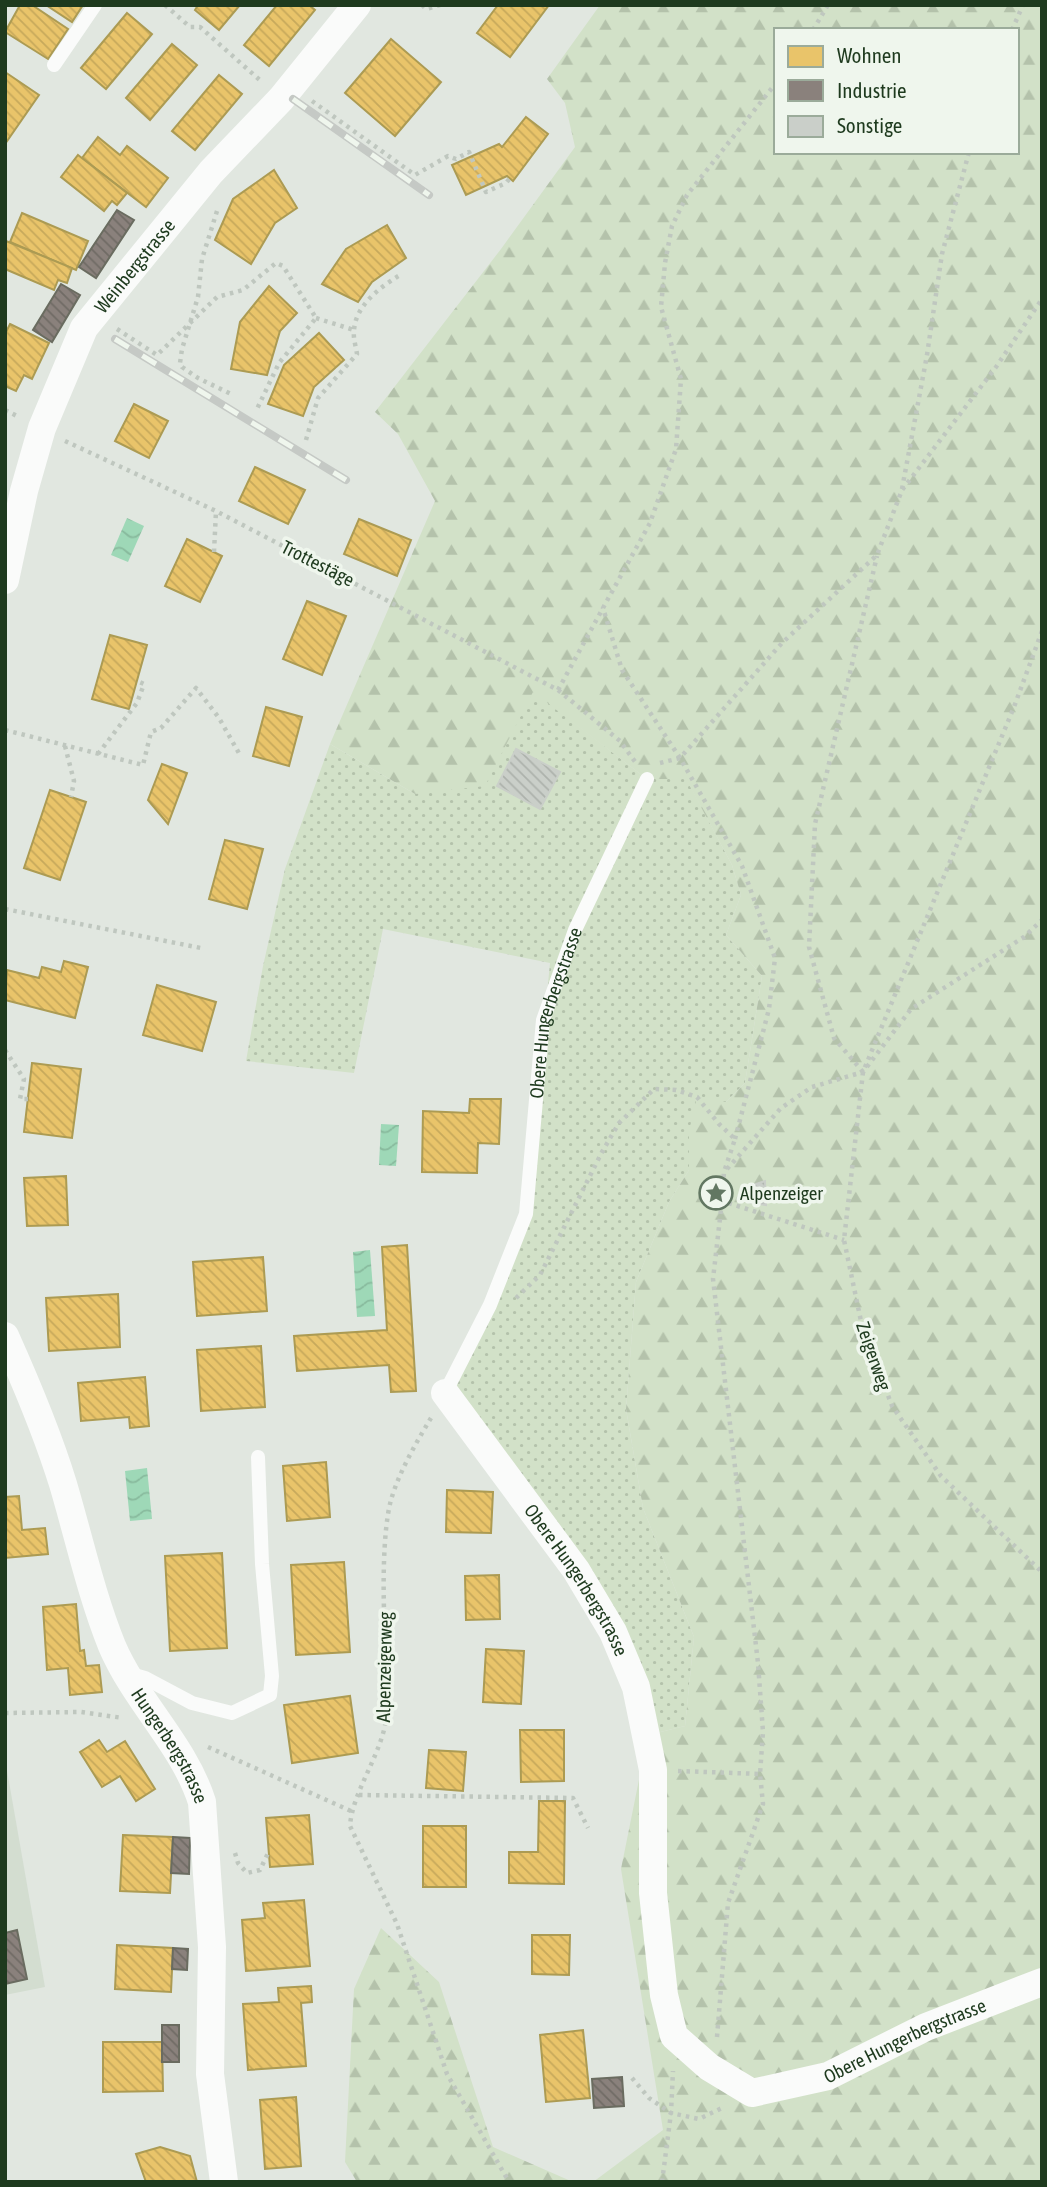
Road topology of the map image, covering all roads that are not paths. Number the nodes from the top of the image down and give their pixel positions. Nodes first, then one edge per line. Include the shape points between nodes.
1 (95, 5) edge
2 (357, 5) edge
3 (54, 65) dead end
4 (5, 580) edge
5 (647, 779) road end
6 (5, 1336) edge
7 (445, 1393) joint
8 (258, 1457) dead end
9 (126, 1672) junction
10 (1042, 1982) edge
11 (224, 2182) edge

1 - 3 lane
2 - 4 street, Weinbergstrasse via 84,328 41,428
5 - 7 lane, Obere Hungerbergstrasse via 575,930 543,1020 526,1214 490,1305
6 - 9 street, Hungerbergstrasse via 40,1417 93,1591
7 - 10 street, Obere Hungerbergstrasse via 576,1570 613,1632 636,1687 653,1770 653,1893 664,1995 674,2036 709,2067 752,2094 828,2076 926,2027
8 - 9 lane via 270,1695 232,1713 192,1703
9 - 11 street, Hungerbergstrasse via 195,1779 202,1802 212,1947 210,2074

